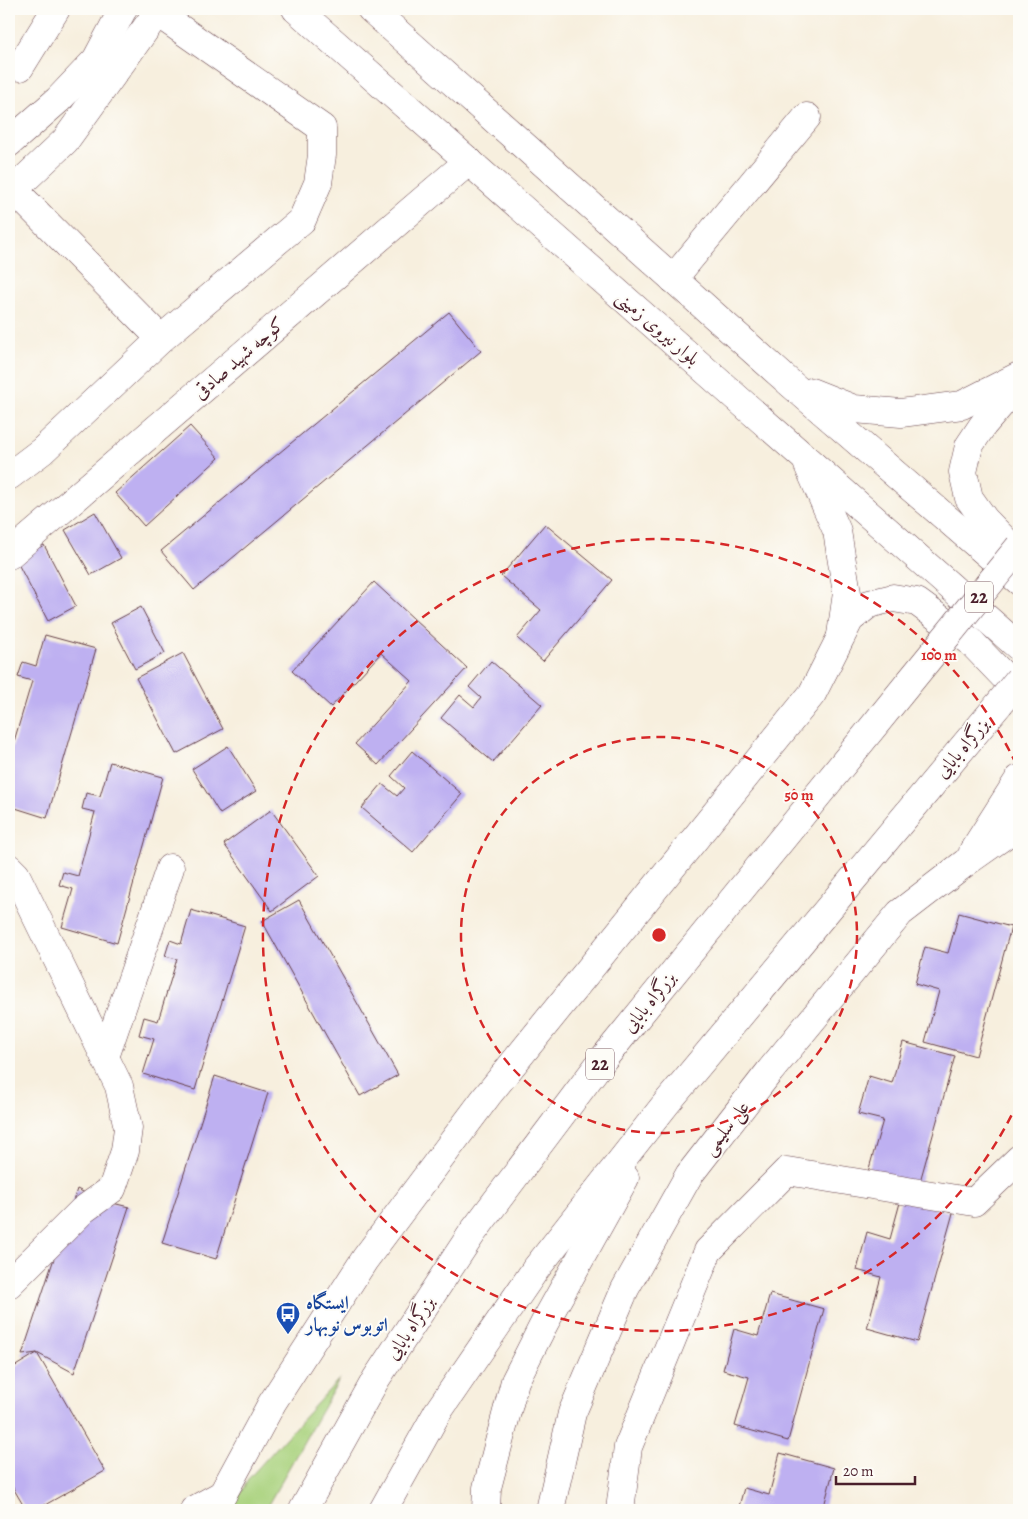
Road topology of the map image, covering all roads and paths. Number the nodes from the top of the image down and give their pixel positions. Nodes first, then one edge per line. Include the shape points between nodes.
1 (56, 9) edge
2 (123, 9) edge
3 (296, 9) edge
4 (370, 9) edge
5 (155, 11) edge
6 (20, 67) dead end
7 (807, 117) dead end
8 (9, 143) edge
9 (469, 161) junction
10 (10, 190) edge
11 (673, 279) junction
12 (161, 340) junction
13 (1019, 376) edge
14 (1019, 383) edge
15 (791, 384) junction
16 (804, 456) junction
17 (9, 476) edge
18 (1019, 548) edge
19 (9, 555) edge
20 (1019, 555) edge
21 (1019, 581) edge
22 (840, 641) junction
23 (1019, 647) edge
24 (1019, 679) edge
25 (1009, 698) edge
26 (1019, 779) edge
27 (1019, 824) edge
28 (965, 863) junction
29 (9, 868) edge
30 (170, 868) dead end
31 (105, 1057) junction
32 (665, 1105) junction
33 (1019, 1159) edge
34 (9, 1284) edge
35 (219, 1502) edge
36 (194, 1510) edge
37 (303, 1510) edge
38 (383, 1510) edge
39 (486, 1510) edge
40 (550, 1510) edge
41 (620, 1510) edge

1 - 6 main road
2 - 8 main road via 96,60 58,100
3 - 9 main road, بلوار نیروی زمینی
4 - 11 main road
5 - 10 main road via 65,141
5 - 12 main road via 322,128 318,182 302,220
7 - 11 main road
9 - 16 main road, بلوار نیروی زمینی
9 - 19 main road, کوچه شهید صادقی
10 - 12 main road
11 - 15 main road
12 - 17 main road via 42,451
13 - 15 main road via 962,404 901,413 854,409
14 - 20 main road via 968,446 963,472 969,498 984,519
15 - 21 main road
16 - 22 main road via 837,531 847,593
16 - 23 main road, بلوار نیروی زمینی
18 - 37 main road, بزرگراه بابایی / 22, bridge via 604,1058 473,1232 376,1379
22 - 25 main road via 850,619 869,604 893,598 917,602 970,641
22 - 35 main road via 812,694 486,1096 366,1258 272,1403
24 - 25 main road, بزرگراه بابایی, bridge
25 - 32 main road, بزرگراه بابایی
26 - 28 main road
27 - 28 main road, علی سلیمی
28 - 40 main road, علی سلیمی via 900,913 689,1175 625,1289 572,1413
29 - 31 main road via 16,875
30 - 31 main road
31 - 34 main road via 119,1086 128,1128 125,1151 112,1189 83,1210
32 - 38 main road, بزرگراه بابایی via 535,1270 437,1413
32 - 39 main road via 515,1381 488,1488
33 - 41 main road via 974,1202 788,1170 708,1251 628,1447
35 - 36 main road

